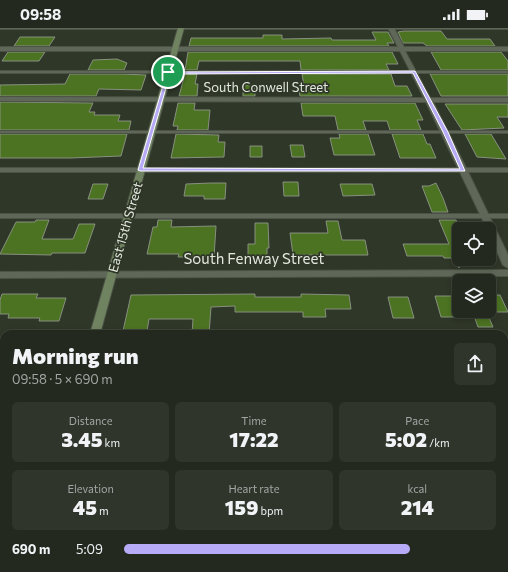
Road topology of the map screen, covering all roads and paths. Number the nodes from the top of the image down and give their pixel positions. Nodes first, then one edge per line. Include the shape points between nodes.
1 (0, 28) edge
2 (181, 28) edge
3 (391, 28) edge
4 (508, 28) edge
5 (402, 48) junction
6 (0, 49) edge
7 (175, 49) junction
8 (508, 49) edge
9 (0, 72) edge
10 (168, 72) junction
11 (414, 72) junction
12 (508, 72) edge
13 (0, 99) edge
14 (160, 99) junction
15 (428, 100) junction
16 (508, 100) edge
17 (0, 132) edge
18 (151, 132) junction
19 (445, 132) junction
20 (508, 132) edge
21 (0, 170) edge
22 (140, 170) junction
23 (463, 170) junction
24 (508, 170) edge
25 (0, 216) edge
26 (127, 216) junction
27 (486, 216) junction
28 (508, 216) edge
29 (508, 265) edge
30 (508, 273) edge
31 (0, 275) edge
32 (112, 275) junction
33 (95, 330) edge

1 - 2 lane
2 - 3 lane
2 - 7 main road, East 15th Street
3 - 4 lane
3 - 5 street
5 - 7 street
5 - 8 street
5 - 11 street
6 - 7 street
7 - 10 main road, East 15th Street
9 - 10 lane
10 - 11 lane
10 - 14 main road, East 15th Street
11 - 12 lane
11 - 15 street
13 - 14 street, South Conwell Street
14 - 15 street, South Conwell Street
14 - 18 main road, East 15th Street
15 - 16 street, South Conwell Street
15 - 19 street
17 - 18 lane
18 - 19 lane
18 - 22 main road, East 15th Street
19 - 20 lane
19 - 23 street
21 - 22 street
22 - 23 street
22 - 26 main road, East 15th Street
23 - 24 street
23 - 27 street
25 - 26 lane
26 - 27 lane
26 - 32 main road, East 15th Street
27 - 28 lane
27 - 29 street
30 - 32 street, South Fenway Street
31 - 32 street, South Fenway Street
32 - 33 main road, East 15th Street

